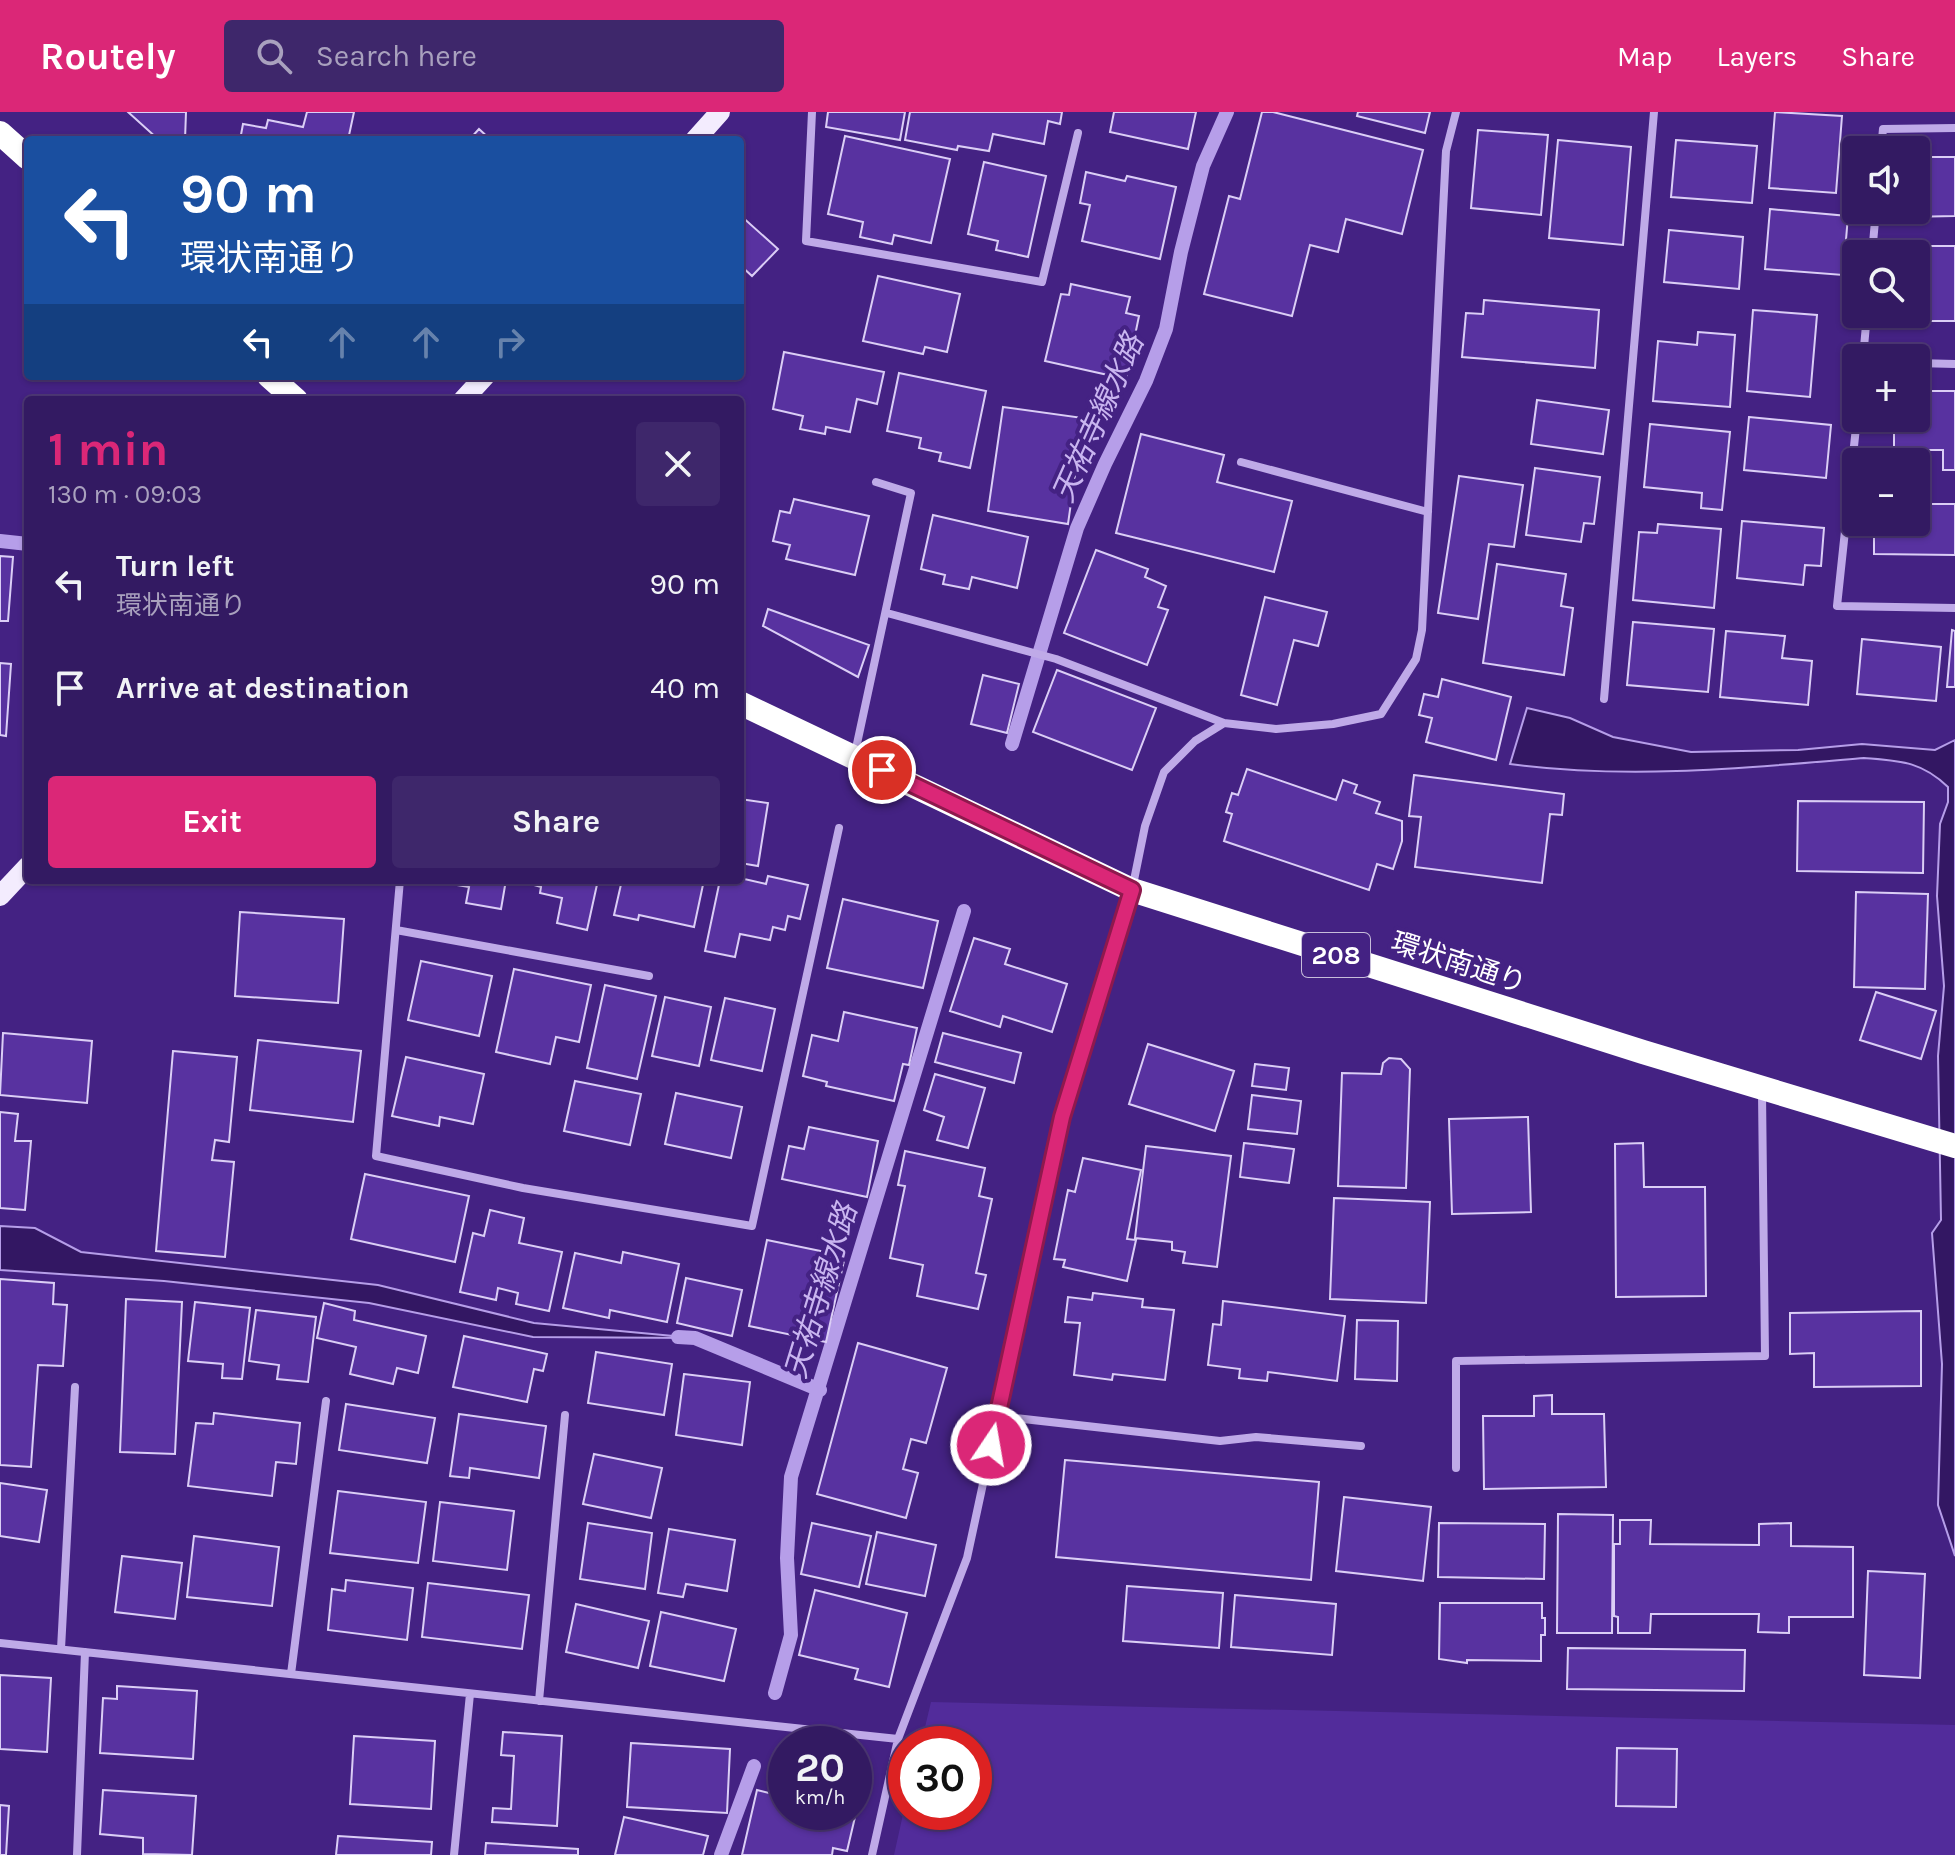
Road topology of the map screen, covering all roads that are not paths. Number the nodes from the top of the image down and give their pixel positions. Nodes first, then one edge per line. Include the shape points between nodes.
1 (720, 112) edge
2 (812, 112) edge
3 (1456, 112) edge
4 (1654, 112) edge
5 (1955, 128) edge
6 (0, 133) edge
7 (1078, 133) dead end
8 (699, 136) edge
9 (1882, 136) edge
10 (24, 154) edge
11 (1930, 363) edge
12 (1955, 364) edge
13 (274, 380) edge
14 (481, 380) edge
15 (292, 396) edge
16 (467, 396) edge
17 (1856, 432) edge
18 (1241, 462) dead end
19 (876, 482) dead end
20 (1428, 512) junction
21 (1955, 608) edge
22 (887, 613) junction
23 (1604, 699) dead end
24 (744, 705) edge
25 (1224, 723) junction
26 (855, 757) junction
27 (839, 828) dead end
28 (24, 870) edge
29 (400, 884) edge
30 (1132, 890) junction
31 (0, 896) edge
32 (396, 930) junction
33 (649, 976) dead end
34 (1762, 1088) junction
35 (1955, 1146) edge
36 (75, 1387) dead end
37 (326, 1401) dead end
38 (565, 1415) dead end
39 (997, 1416) junction
40 (1361, 1446) dead end
41 (1456, 1468) dead end
42 (0, 1643) edge
43 (61, 1649) junction
44 (85, 1652) junction
45 (291, 1674) junction
46 (470, 1694) junction
47 (539, 1701) junction
48 (903, 1726) edge
49 (888, 1738) edge
50 (888, 1784) edge
51 (77, 1855) edge
52 (454, 1855) edge
53 (872, 1855) edge

1 - 8 main road
2 - 7 street via 806,241 1042,282
3 - 20 street via 1446,151
4 - 23 street
5 - 9 street via 1883,129
6 - 10 highway
11 - 12 street
13 - 15 highway
14 - 16 main road
17 - 21 street via 1837,606
18 - 20 street
19 - 22 street via 911,493
20 - 25 street via 1416,659 1381,714 1276,729
22 - 25 street via 1056,659
22 - 26 street
24 - 26 highway, 環状南通り / 208
25 - 30 street via 1195,741 1164,772 1145,826
26 - 30 highway, 環状南通り / 208
27 - 32 street via 752,1226 523,1188 376,1156
28 - 31 main road
29 - 32 street
30 - 34 highway, 環状南通り / 208
30 - 39 street via 1062,1117
32 - 33 street
34 - 35 highway, 環状南通り / 208
34 - 41 street via 1765,1356 1456,1361
36 - 43 street
37 - 45 street
38 - 47 street
39 - 40 street via 1220,1441 1256,1437
39 - 48 street via 967,1558
42 - 43 street
43 - 44 street
44 - 45 street
44 - 51 street
45 - 46 street
46 - 47 street
46 - 52 street
47 - 49 street
50 - 53 street

